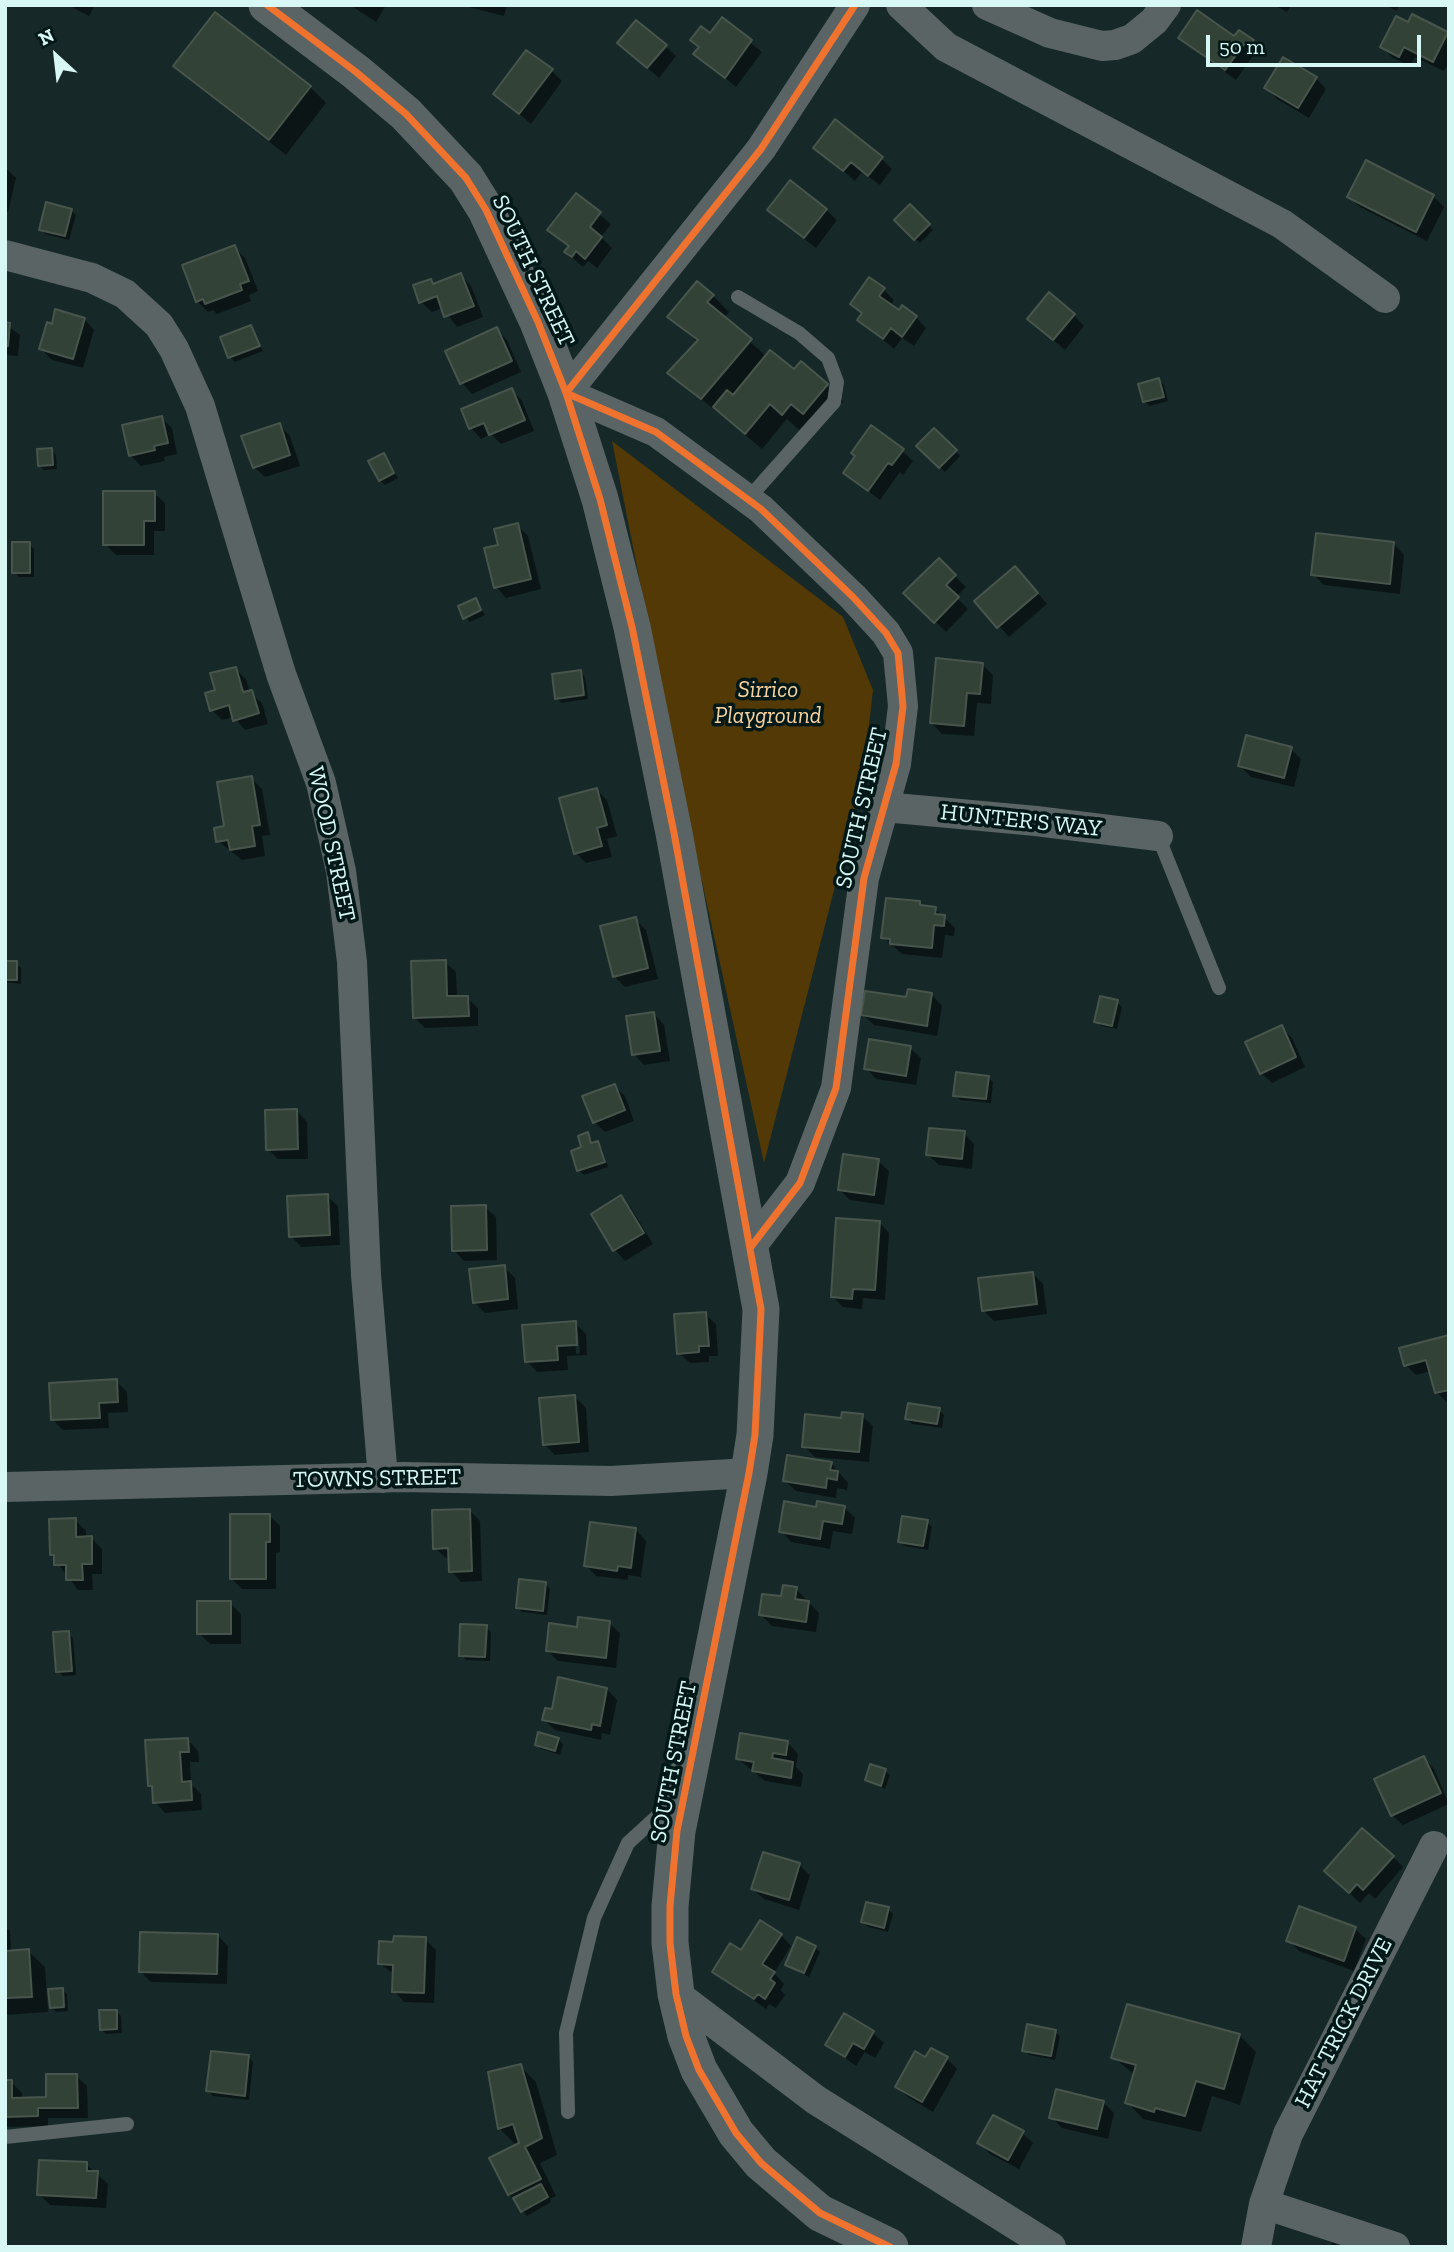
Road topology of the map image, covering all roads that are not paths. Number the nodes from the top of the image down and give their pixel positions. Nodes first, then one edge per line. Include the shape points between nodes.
1 (267, 5) edge
2 (855, 5) edge
3 (901, 5) edge
4 (987, 5) edge
5 (1166, 5) edge
6 (5, 255) edge
7 (738, 297) dead end
8 (1385, 298) dead end
9 (566, 393) junction
10 (748, 499) junction
11 (884, 807) junction
12 (1158, 836) joint
13 (1219, 988) dead end
14 (750, 1248) junction
15 (750, 1473) junction
16 (383, 1478) junction
17 (5, 1487) edge
18 (686, 1791) junction
19 (1434, 1846) dead end
20 (676, 1994) junction
21 (568, 2112) dead end
22 (127, 2124) dead end
23 (5, 2137) edge
24 (1264, 2204) junction
25 (882, 2245) edge
26 (1051, 2247) edge
27 (1256, 2247) edge
28 (1395, 2247) edge

1 - 9 street, SOUTH STREET via 406,114 466,178 502,243
2 - 9 street via 761,149
3 - 8 street via 946,47 1282,224
4 - 5 street via 1050,33 1102,46 1132,39
6 - 16 street, WOOD STREET via 93,278 125,294 159,325 174,349 200,405 281,674 321,783 341,871 352,962 366,1275
7 - 10 lane via 828,358 837,382 834,402
9 - 10 street, SOUTH STREET via 656,432
9 - 14 street, SOUTH STREET via 600,499 632,627
10 - 11 street, SOUTH STREET via 853,597 898,653 903,706 897,764
11 - 12 street, HUNTER'S WAY
11 - 14 street, SOUTH STREET via 864,878 836,1088 800,1183
12 - 13 lane
14 - 15 street, SOUTH STREET via 761,1309
15 - 16 street, TOWNS STREET via 611,1481
15 - 18 street, SOUTH STREET
16 - 17 street, TOWNS STREET
18 - 20 street, SOUTH STREET via 670,1906
18 - 21 lane via 628,1843 594,1919 566,2033
19 - 24 street, HAT TRICK DRIVE via 1289,2134
20 - 25 street, SOUTH STREET via 699,2070 736,2133 761,2163 820,2213
20 - 26 street via 816,2100
22 - 23 lane
24 - 27 street, HAT TRICK DRIVE
24 - 28 street

